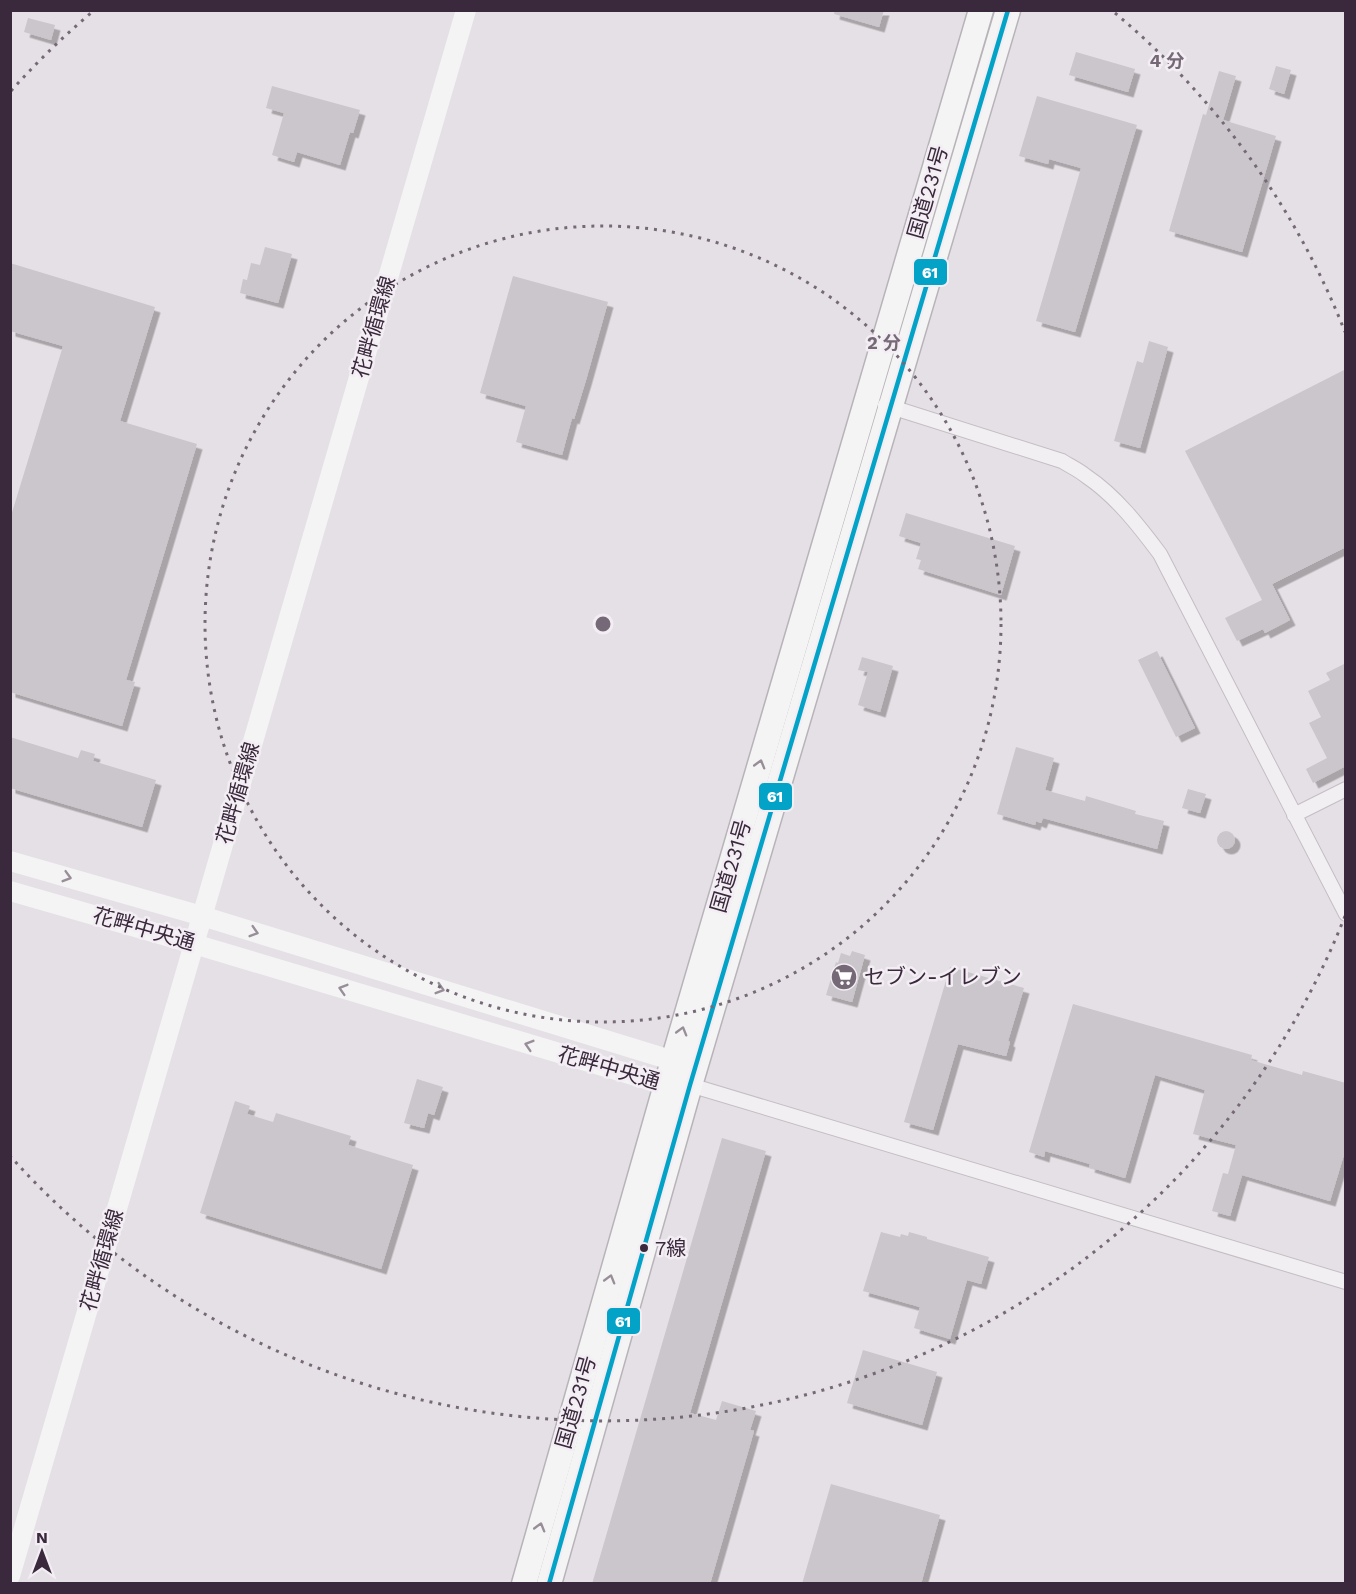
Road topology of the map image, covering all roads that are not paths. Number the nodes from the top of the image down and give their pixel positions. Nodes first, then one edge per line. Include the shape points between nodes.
1 (466, 10) edge
2 (981, 10) edge
3 (1008, 10) edge
4 (867, 400) junction
5 (891, 406) junction
6 (1346, 789) edge
7 (1294, 815) junction
8 (10, 861) edge
9 (10, 891) edge
10 (1346, 914) edge
11 (202, 916) junction
12 (194, 944) junction
13 (674, 1060) junction
14 (666, 1085) junction
15 (690, 1085) junction
16 (1346, 1282) edge
17 (10, 1576) edge
18 (524, 1584) edge
19 (549, 1584) edge

1 - 11 street, 花畔循環線
2 - 4 highway, 国道231号
3 - 5 highway, 国道231号
4 - 5 street
13 -> 4 highway, 国道231号
5 - 7 street via 1062,461 1088,476 1113,498 1160,554
5 - 15 highway, 国道231号
6 - 7 street
7 - 10 street
8 -> 11 street, 花畔中央通
9 - 12 street, 花畔中央通
11 - 12 street, 花畔循環線
11 -> 13 street, 花畔中央通
14 -> 12 street, 花畔中央通
12 - 17 street, 花畔循環線
13 - 14 highway, 国道231号
13 - 15 street, 花畔中央通
14 - 15 street, 花畔中央通
18 -> 14 highway, 国道231号
15 - 16 street
15 - 19 highway, 国道231号

